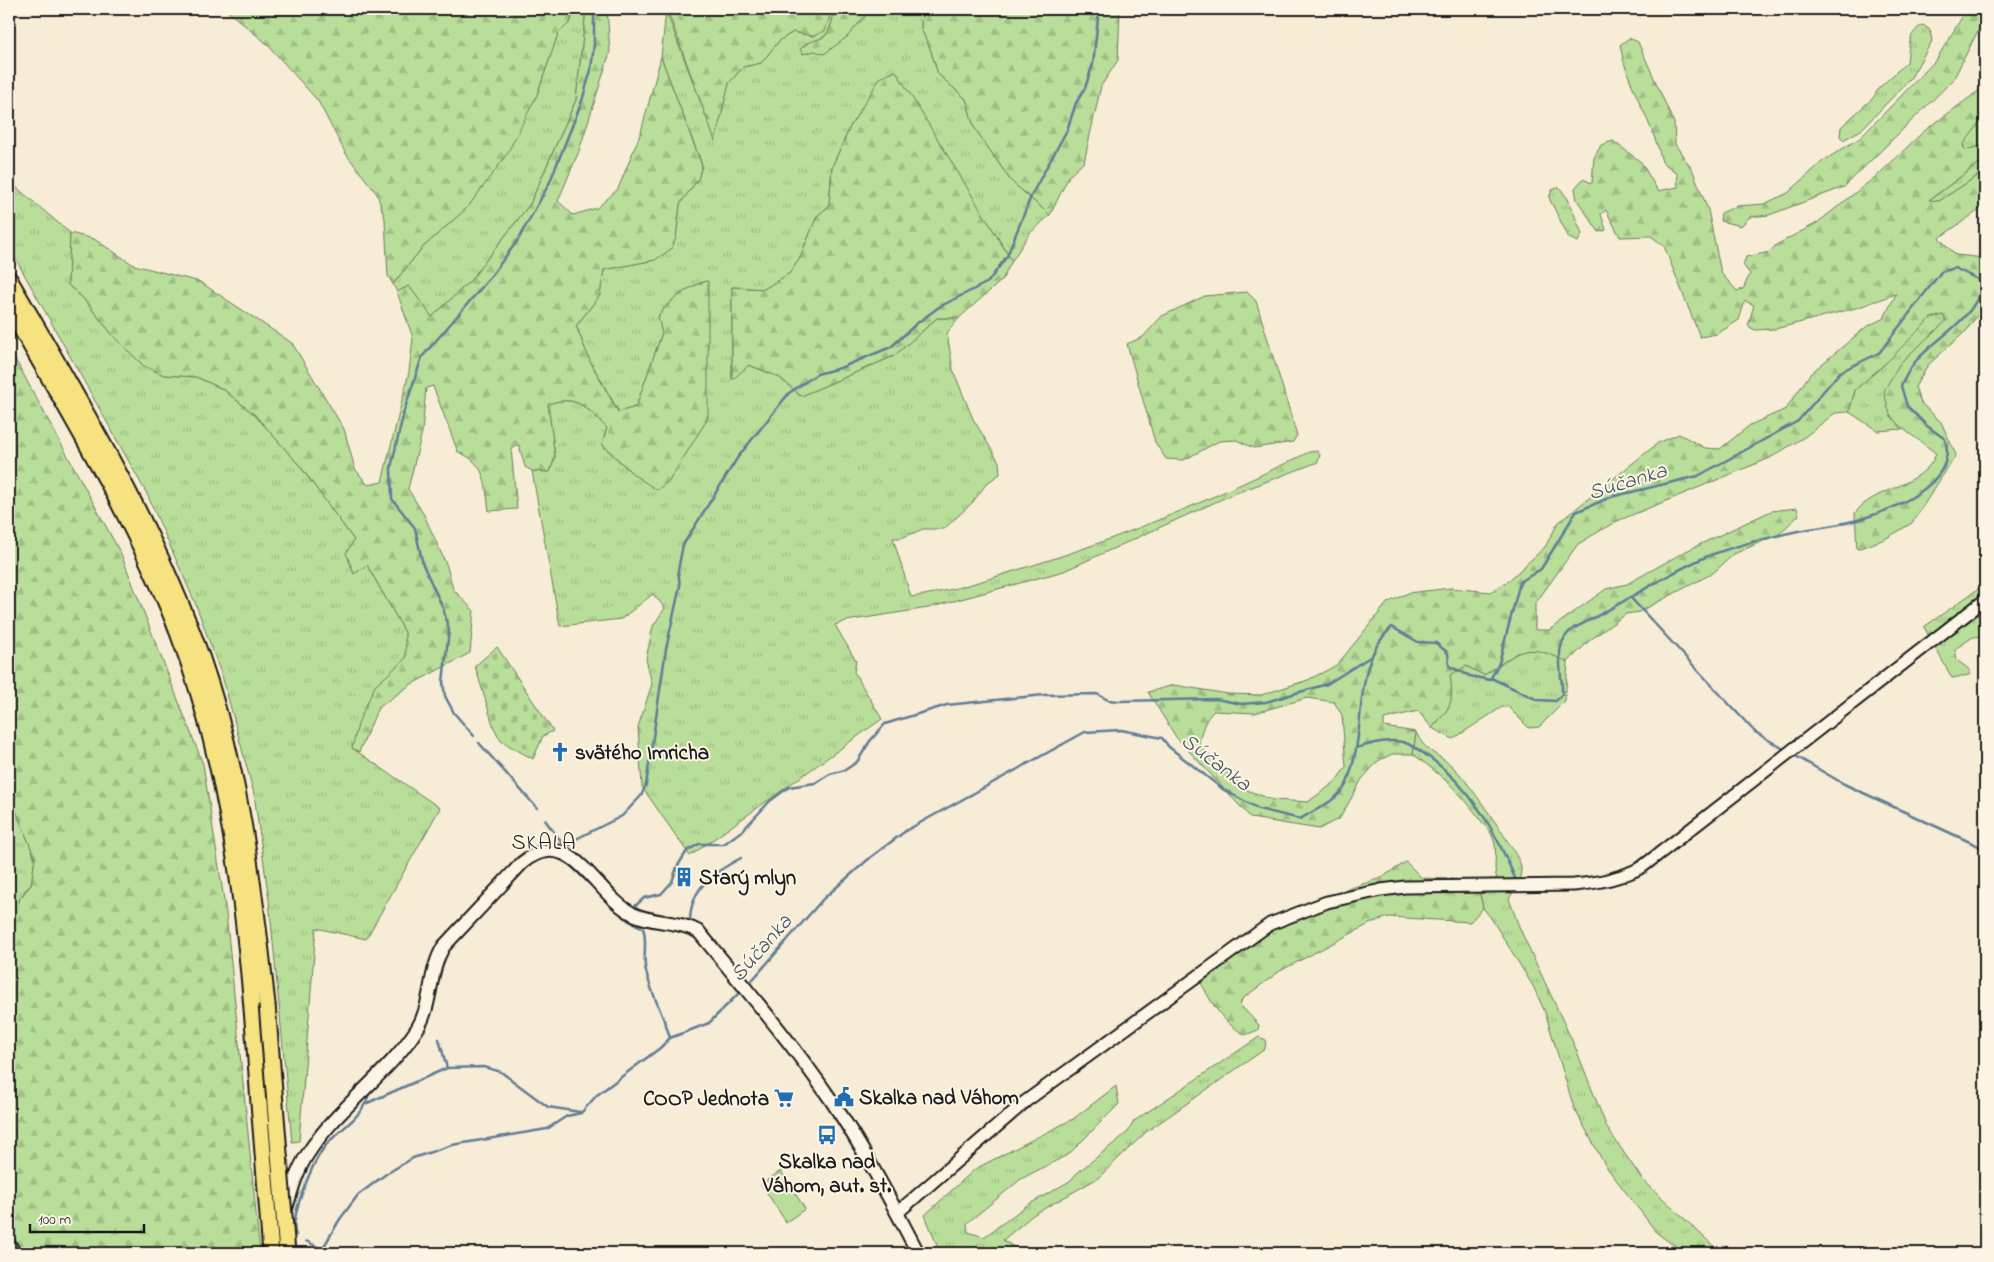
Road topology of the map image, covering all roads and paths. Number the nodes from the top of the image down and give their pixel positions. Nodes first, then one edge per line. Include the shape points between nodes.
1 (9, 279) edge
2 (9, 307) edge
3 (1985, 600) edge
4 (897, 1213) junction
5 (9, 1244) edge
6 (14, 1253) edge
7 (269, 1253) edge
8 (287, 1253) edge
9 (918, 1253) edge

1 - 8 highway, bridge via 83,406 157,549 202,660 236,782 248,846 267,1004
2 - 7 highway, bridge via 108,482 148,560 190,667 213,745 226,801 243,912
3 - 4 street via 1642,867 1626,876 1574,885 1381,890 1327,902 1270,924 1026,1101
4 - 7 main road via 831,1100 699,932 630,912 563,852 552,850 542,851 522,863 444,946 437,959 418,1027 307,1155
4 - 9 main road
5 - 6 main road

